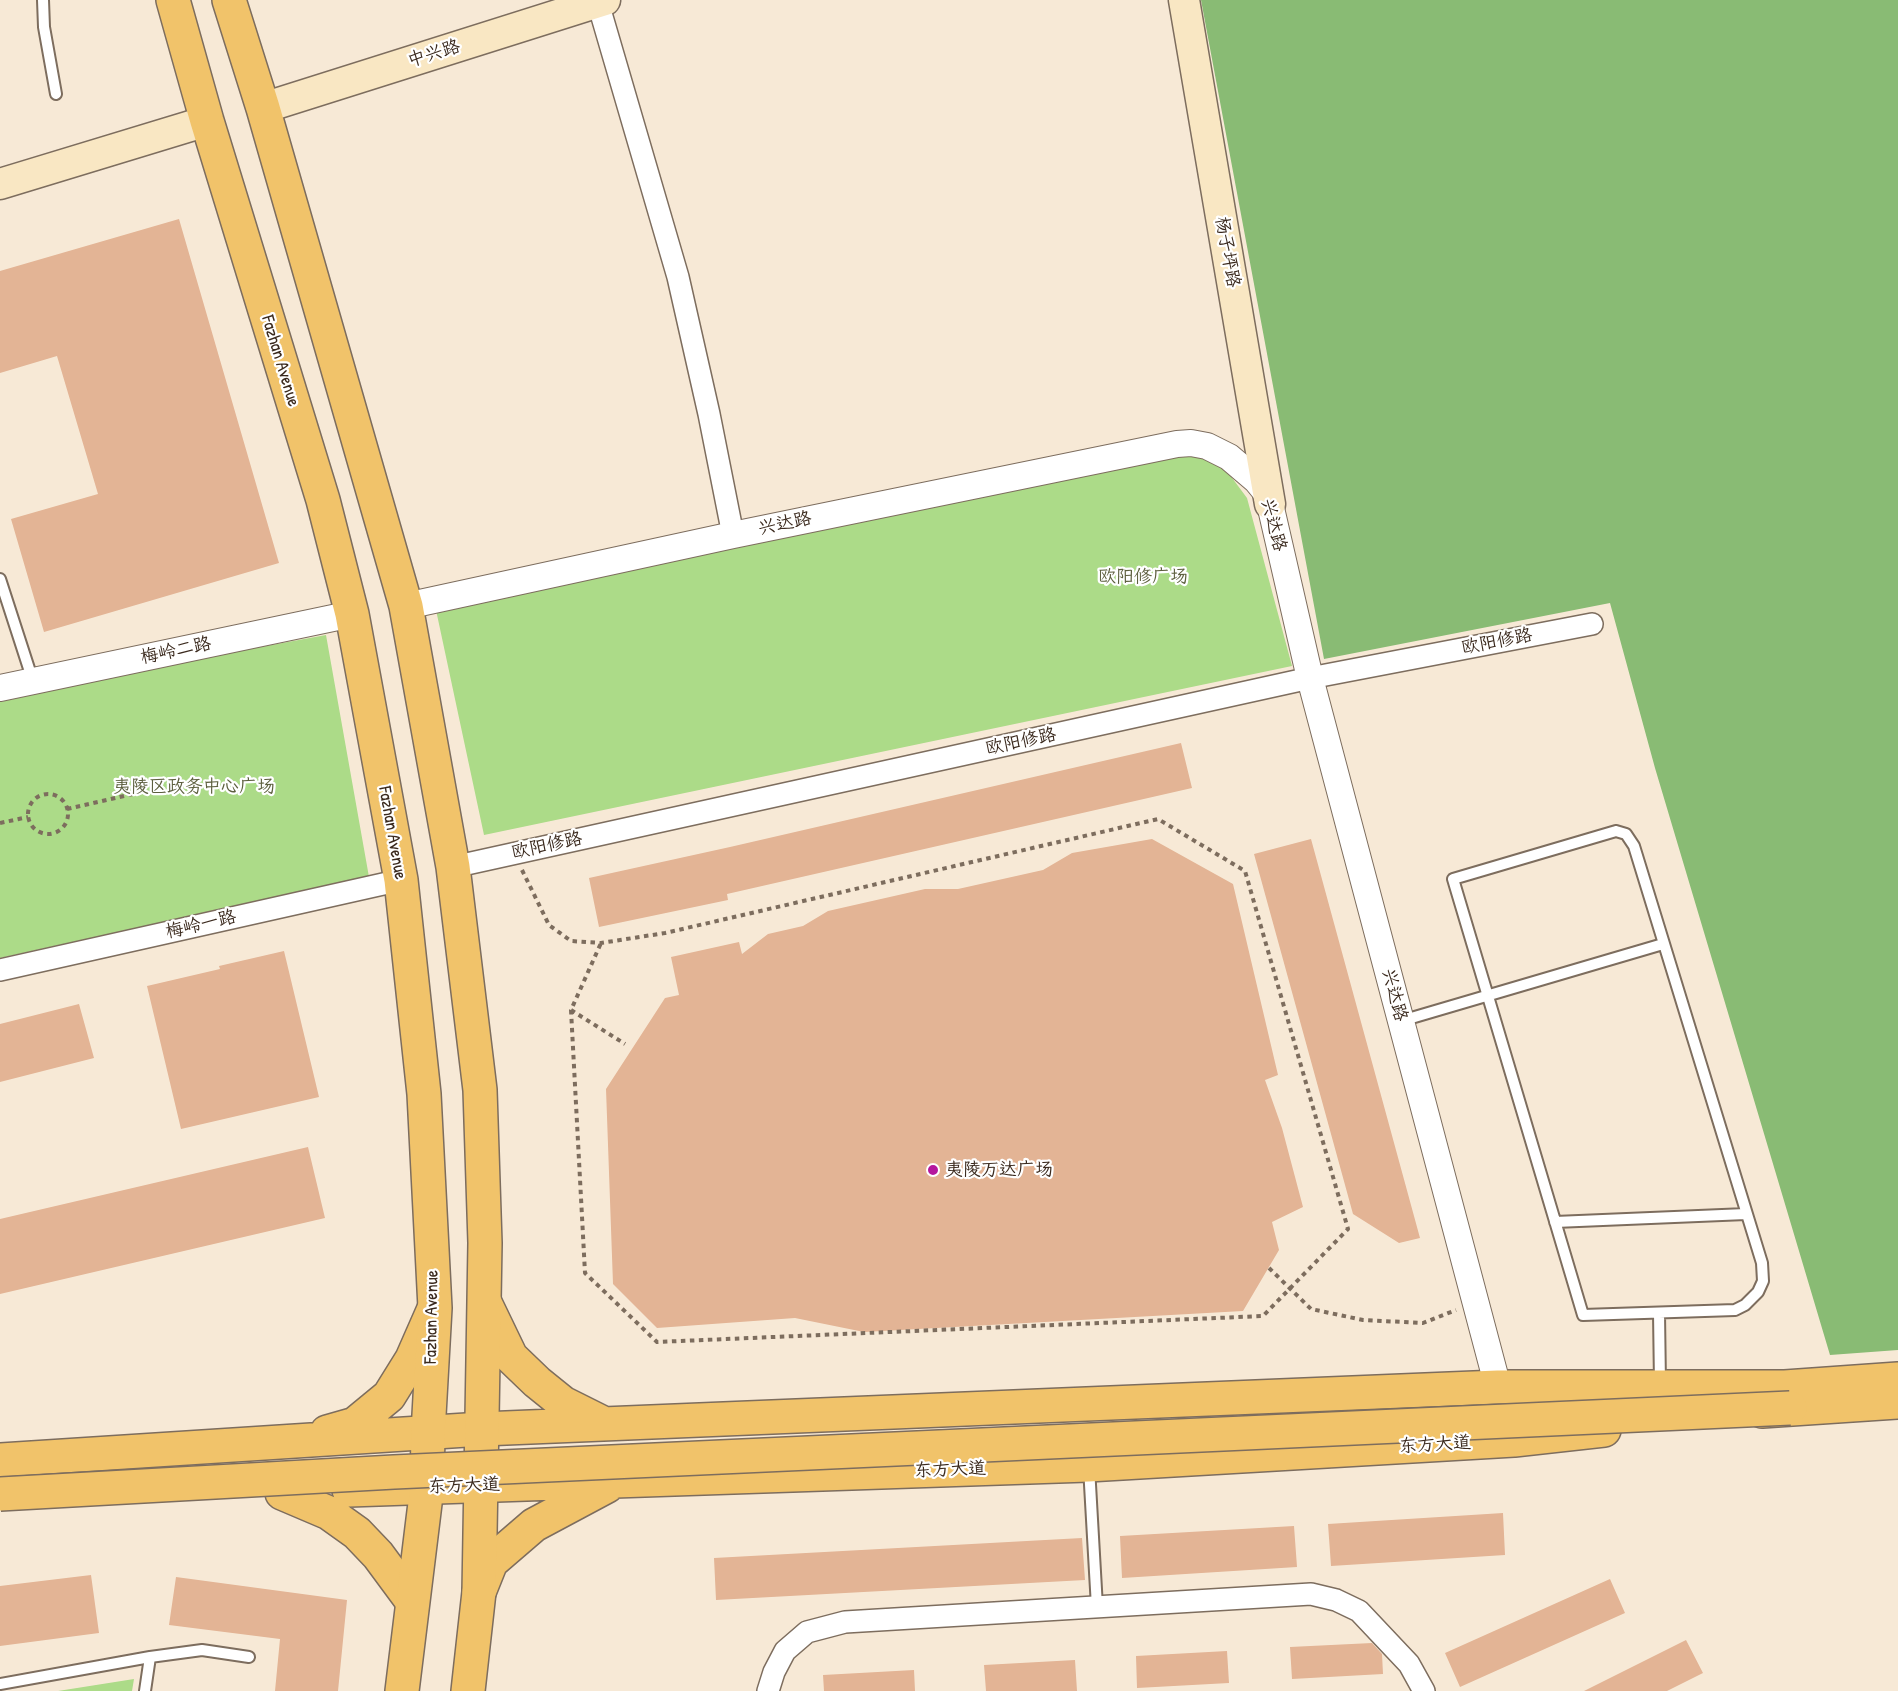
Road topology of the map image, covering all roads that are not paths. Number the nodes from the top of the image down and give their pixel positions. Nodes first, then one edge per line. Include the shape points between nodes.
1 (43, 0) edge
2 (173, 0) edge
3 (229, 0) edge
4 (1164, 0) edge
5 (1184, 0) edge
6 (602, 2) edge
7 (56, 94) dead end
8 (263, 108) junction
9 (207, 121) junction
10 (0, 184) edge
11 (1244, 468) junction
12 (1270, 504) junction
13 (733, 535) junction
14 (0, 579) edge
15 (406, 606) junction
16 (352, 614) junction
17 (1592, 624) dead end
18 (1310, 678) junction
19 (33, 681) junction
20 (0, 688) edge
21 (453, 867) junction
22 (401, 880) junction
23 (1663, 944) dead end
24 (0, 970) edge
25 (1488, 996) junction
26 (1401, 1021) junction
27 (1746, 1214) junction
28 (1555, 1222) junction
29 (484, 1303) junction
30 (435, 1308) junction
31 (1659, 1314) junction
32 (1498, 1387) junction
33 (1660, 1387) junction
34 (1787, 1397) junction
35 (1896, 1399) edge
36 (604, 1424) junction
37 (482, 1429) junction
38 (428, 1433) junction
39 (296, 1441) junction
40 (0, 1460) edge
41 (1088, 1465) junction
42 (0, 1479) edge
43 (614, 1482) junction
44 (482, 1486) junction
45 (427, 1487) junction
46 (282, 1493) junction
47 (0, 1494) edge
48 (0, 1509) edge
49 (479, 1593) junction
50 (412, 1601) junction
51 (1097, 1607) junction
52 (150, 1657) junction
53 (249, 1657) dead end
54 (0, 1684) edge
55 (145, 1691) edge
56 (402, 1691) edge
57 (468, 1691) edge
58 (768, 1691) edge
59 (1424, 1691) edge

1 - 7 lane
2 - 9 main road, Fazhan Avenue
3 - 8 main road
4 - 11 main road, 杨子坪路
5 - 12 main road, 杨子坪路
6 - 8 main road, 中兴路
6 - 13 street via 678,277
8 - 15 main road
9 - 10 main road
9 - 16 main road, Fazhan Avenue via 323,500
11 - 12 street, 兴达路 via 1265,491
11 - 13 street, 兴达路 via 1207,446 1177,444
12 - 18 street, 兴达路
13 - 15 street, 兴达路
14 - 19 lane
15 - 21 main road
16 - 19 street, 梅岭二路
16 - 22 main road, Fazhan Avenue
17 - 18 street, 欧阳修路
18 - 21 street, 欧阳修路
18 - 26 street, 兴达路
19 - 20 street, 梅岭二路
21 - 29 main road via 480,1090
22 - 24 street, 梅岭一路
22 - 30 main road, Fazhan Avenue via 424,1094
23 - 25 lane
25 - 26 lane
25 - 27 lane via 1453,879 1616,831 1626,834 1634,846
25 - 28 lane
26 - 32 street, 兴达路
27 - 28 lane
27 - 31 lane via 1762,1263 1763,1281 1758,1292 1735,1310
28 - 31 lane via 1583,1314
29 - 36 main road via 511,1357 563,1403
29 - 37 main road
30 - 38 main road, Fazhan Avenue
30 - 39 main road via 412,1359 389,1396 355,1424
31 - 33 lane
32 - 33 main road, 东方大道
32 - 36 main road, 东方大道
33 - 34 main road, 东方大道
34 - 35 main road, 东方大道
34 - 41 main road, 东方大道 via 1514,1440
34 - 42 main road via 546,1444
34 - 47 main road, bridge
36 - 37 main road, 东方大道
37 - 38 main road, 东方大道
37 - 44 main road
38 - 39 main road, 东方大道
38 - 45 main road, Fazhan Avenue
39 - 40 main road, 东方大道
41 - 43 main road, 东方大道
41 - 51 lane
43 - 44 main road, 东方大道
43 - 49 main road via 534,1524 492,1562
44 - 45 main road, 东方大道
44 - 49 main road
45 - 46 main road, 东方大道
45 - 50 main road, Fazhan Avenue
46 - 48 main road, 东方大道
46 - 50 main road via 329,1513 357,1533
49 - 57 main road
50 - 56 main road, Fazhan Avenue
51 - 58 street via 845,1622 807,1632 785,1651
51 - 59 street via 1311,1594 1336,1600 1359,1611 1380,1632 1409,1664
52 - 53 lane via 202,1650
52 - 54 lane
52 - 55 lane

